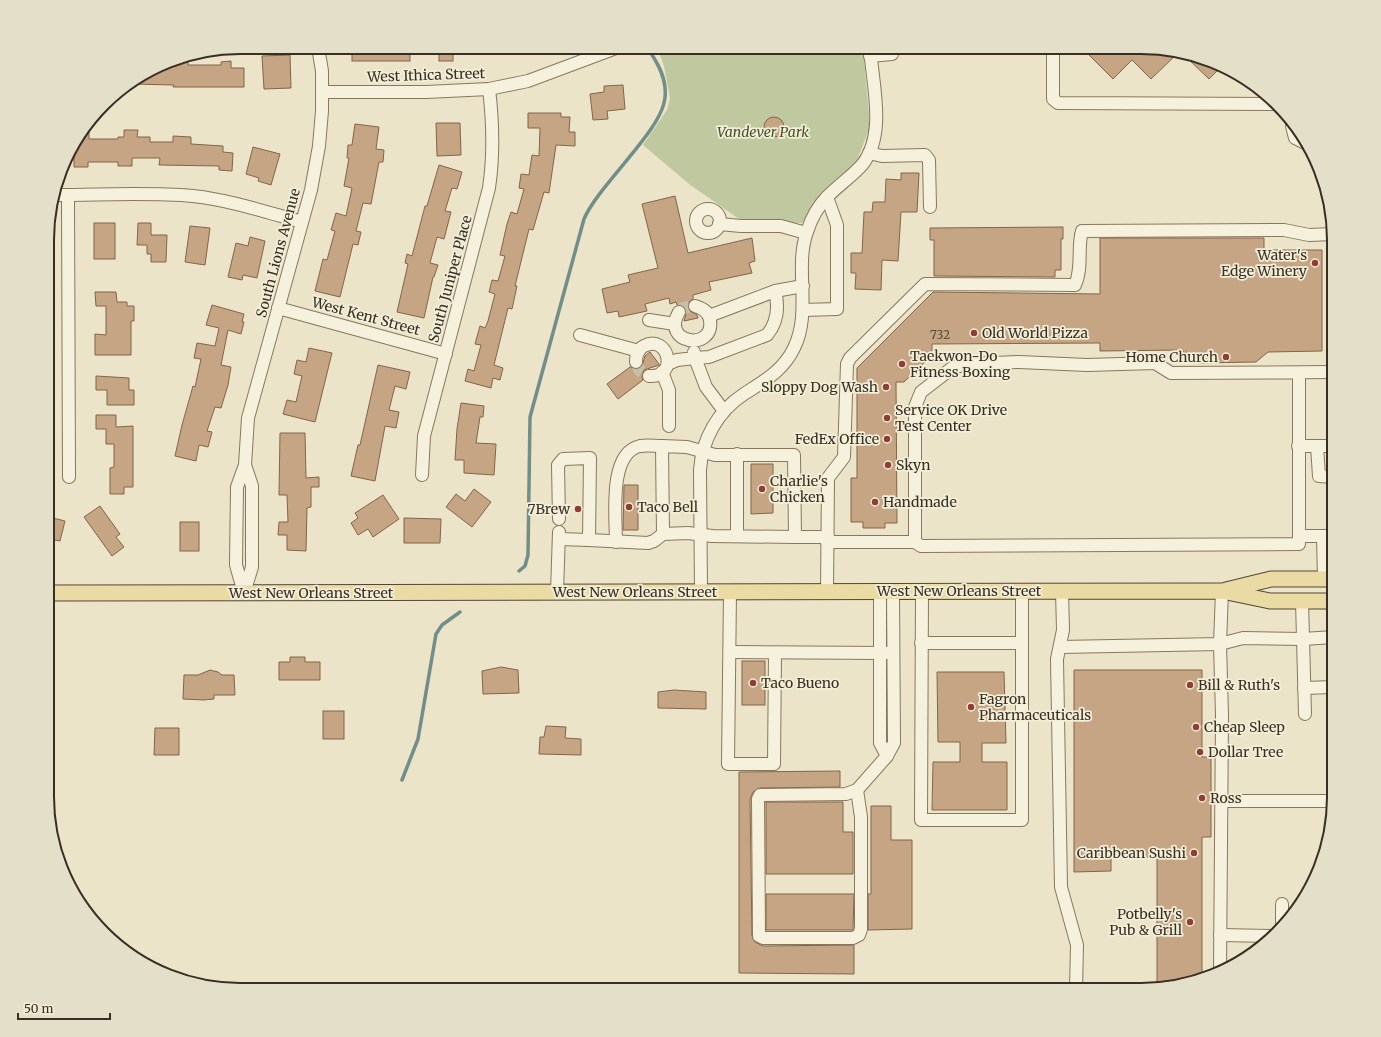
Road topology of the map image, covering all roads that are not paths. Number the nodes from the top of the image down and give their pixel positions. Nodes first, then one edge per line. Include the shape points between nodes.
1 (319, 54) edge
2 (600, 54) edge
3 (870, 54) edge
4 (1052, 54) edge
5 (489, 89) junction
6 (323, 92) junction
7 (1268, 104) edge
8 (869, 153) junction
9 (60, 195) edge
10 (68, 195) junction
11 (827, 196) junction
12 (930, 206) dead end
13 (302, 222) junction
14 (719, 224) dead end
15 (806, 233) junction
16 (1327, 234) edge
17 (803, 286) junction
18 (775, 291) junction
19 (695, 306) dead end
20 (278, 308) junction
21 (803, 310) junction
22 (709, 316) junction
23 (649, 320) dead end
24 (580, 335) dead end
25 (696, 341) junction
26 (446, 354) junction
27 (695, 358) junction
28 (665, 368) junction
29 (1327, 372) edge
30 (1298, 373) junction
31 (649, 376) dead end
32 (724, 411) junction
33 (669, 426) dead end
34 (662, 446) junction
35 (1298, 446) junction
36 (1317, 446) junction
37 (1327, 446) edge
38 (702, 452) junction
39 (737, 454) junction
40 (422, 475) dead end
41 (1327, 476) edge
42 (69, 477) dead end
43 (559, 530) junction
44 (663, 534) junction
45 (700, 534) junction
46 (737, 536) junction
47 (1298, 536) junction
48 (1327, 536) edge
49 (795, 537) junction
50 (827, 539) junction
51 (589, 540) junction
52 (616, 542) junction
53 (915, 542) junction
54 (1327, 579) edge
55 (886, 591) junction
56 (922, 591) junction
57 (1022, 591) junction
58 (1062, 591) junction
59 (1222, 591) junction
60 (557, 592) junction
61 (701, 592) junction
62 (730, 592) junction
63 (827, 592) junction
64 (54, 593) edge
65 (244, 593) junction
66 (1302, 601) junction
67 (1327, 601) edge
68 (1327, 637) edge
69 (1303, 639) junction
70 (921, 642) junction
71 (1022, 643) junction
72 (1220, 644) junction
73 (1060, 647) junction
74 (731, 652) junction
75 (880, 653) junction
76 (895, 653) junction
77 (775, 654) junction
78 (1327, 687) edge
79 (1304, 688) junction
80 (1305, 714) dead end
81 (887, 756) junction
82 (857, 790) junction
83 (1221, 800) junction
84 (1327, 801) edge
85 (1282, 904) dead end
86 (1282, 919) edge
87 (1220, 935) junction
88 (1265, 936) edge
89 (1220, 965) edge
90 (1076, 983) edge

1 - 6 street, South Lions Avenue
2 - 5 street, West Ithica Street via 528,81
3 - 8 street via 876,125
4 - 7 street via 1053,99 1058,103
5 - 6 street, West Ithica Street
5 - 26 street, South Juniper Place via 493,140 489,188
6 - 13 street, South Lions Avenue via 319,146
8 - 11 street via 862,165
8 - 12 street via 882,156 925,156 929,160
9 - 10 street
10 - 13 street via 194,196 224,201
10 - 42 street
11 - 15 street
11 - 21 street via 837,225 837,309
13 - 20 street, South Lions Avenue
14 - 15 street via 781,226
15 - 17 street
16 - 50 street via 1309,235 1284,230 1082,231 1079,242 1079,277 1076,285 925,284 850,358 847,364 844,457 828,478
17 - 18 street
17 - 21 street
18 - 22 street
18 - 27 street via 777,312 772,330 767,335 709,357
19 - 22 street
20 - 26 street, West Kent Street
20 - 65 street, South Lions Avenue via 248,418 246,465 237,487 236,565
21 - 32 street via 800,333 785,363 775,374
22 - 25 street via 708,332
23 - 25 street via 677,318 679,335
24 - 28 street via 637,357 648,345 658,345 666,353
25 - 27 street via 693,348
26 - 40 street, South Juniper Place via 424,436
27 - 28 street via 677,360
27 - 32 street via 706,387
28 - 31 street via 658,375
28 - 33 street via 669,390
29 - 30 street
30 - 35 street
30 - 53 street via 1171,373 1155,363 1019,362 967,364 952,368 921,392 915,407
32 - 38 street via 708,436
34 - 38 street via 687,447
34 - 44 street
34 - 52 street via 639,446 631,450 620,462 617,478
35 - 36 street
35 - 47 street
36 - 37 street
36 - 41 street via 1318,472
38 - 39 street via 715,455
38 - 45 street
39 - 46 street
39 - 49 street via 794,455
43 - 51 street
43 - 51 street via 558,465 563,459 590,458
43 - 60 street
44 - 45 street
44 - 52 street via 648,544
45 - 46 street
45 - 61 street
46 - 49 street
47 - 48 street
47 - 53 street via 1298,544 921,546
49 - 50 street
50 - 53 street
50 - 63 street
51 - 52 street
54 - 59 main road, West New Orleans Street via 1271,579
55 - 56 main road, West New Orleans Street
55 - 63 main road, West New Orleans Street
55 - 75 street
55 - 76 street
56 - 57 main road, West New Orleans Street
56 - 70 street
57 - 58 main road, West New Orleans Street
57 - 71 street
58 - 59 main road, West New Orleans Street
58 - 73 street via 1063,630
59 - 66 main road, West New Orleans Street via 1270,601
59 - 72 street
60 - 61 main road, West New Orleans Street
60 - 65 main road, West New Orleans Street
61 - 62 main road, West New Orleans Street
62 - 63 main road, West New Orleans Street
62 - 74 street
64 - 65 main road, West New Orleans Street
66 - 67 main road, West New Orleans Street
66 - 69 street
68 - 69 street
69 - 72 street via 1243,638
69 - 79 street
70 - 71 street
70 - 71 street via 921,820 1022,820
72 - 73 street
72 - 83 street
73 - 90 street via 1057,659 1061,887 1077,945
74 - 77 street
74 - 77 street via 728,764 774,764
75 - 76 street
75 - 77 street
75 - 81 street via 880,743
76 - 81 street via 894,743
78 - 79 street
79 - 80 street
81 - 82 street
82 - 82 street via 846,794 760,795 759,936 853,938 859,935 861,817
83 - 84 street
83 - 87 street
85 - 86 street
87 - 88 street
87 - 89 street

